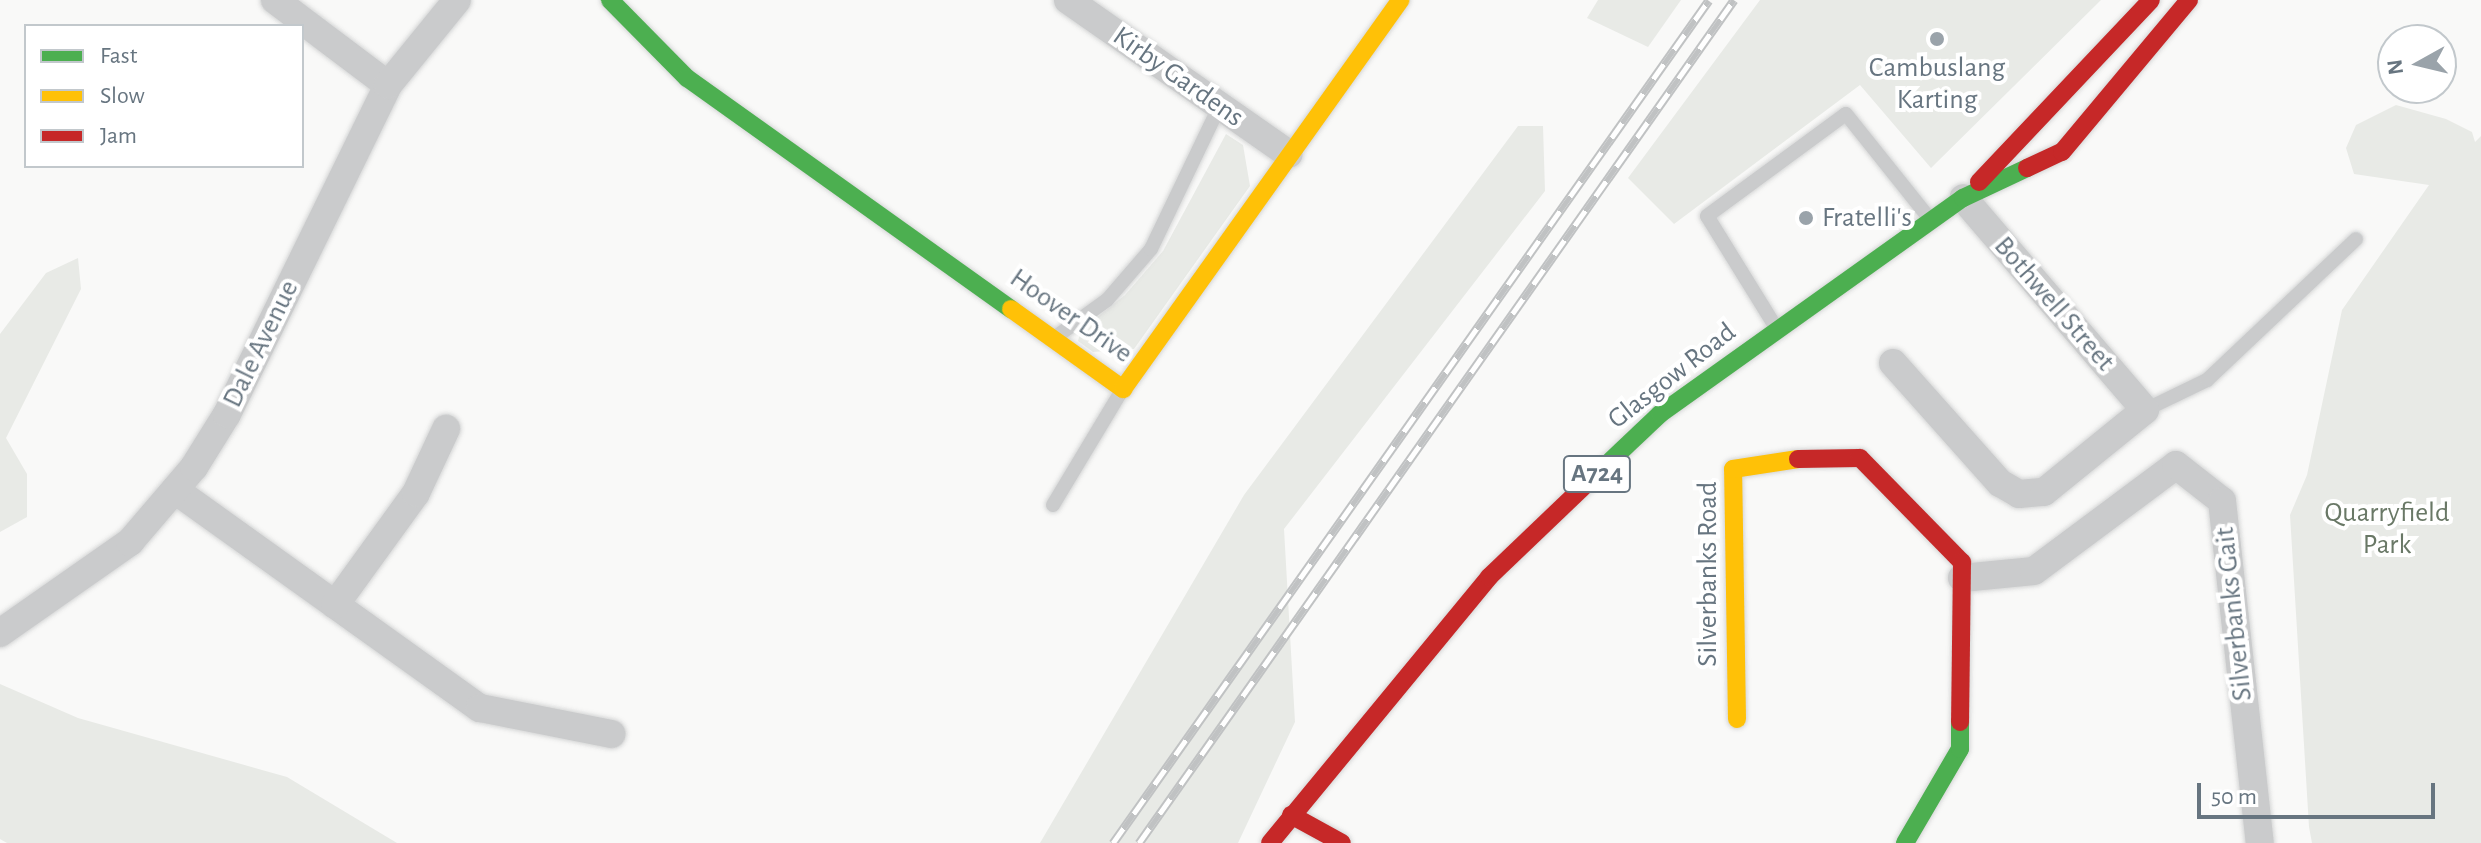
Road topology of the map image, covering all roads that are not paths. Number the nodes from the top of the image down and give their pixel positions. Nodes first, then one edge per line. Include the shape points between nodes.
1 (275, 0) edge
2 (457, 0) edge
3 (610, 0) edge
4 (1068, 0) edge
5 (1400, 0) edge
6 (2151, 0) edge
7 (2189, 0) edge
8 (388, 85) junction
9 (1219, 107) junction
10 (1289, 154) junction
11 (1963, 198) junction
12 (1931, 221) junction
13 (2356, 239) dead end
14 (1778, 330) junction
15 (1053, 338) junction
16 (1893, 363) dead end
17 (1123, 389) junction
18 (2145, 410) junction
19 (446, 429) dead end
20 (175, 490) junction
21 (1053, 505) dead end
22 (1962, 578) junction
23 (335, 605) junction
24 (0, 633) edge
25 (1737, 719) dead end
26 (611, 734) dead end
27 (1291, 815) junction
28 (1270, 843) edge
29 (1342, 843) edge
30 (1905, 843) edge
31 (2260, 843) edge

1 - 8 street
2 - 8 street, Dale Avenue
3 - 15 street, Hoover Drive via 687,78
4 - 9 street, Kirby Gardens
5 - 10 street, Hoover Drive
6 - 11 street, Glasgow Road / A724
7 - 11 street, Glasgow Road / A724 via 2062,152
8 - 20 street, Dale Avenue via 227,414
9 - 10 street, Kirby Gardens
9 - 15 lane via 1151,249 1107,300
10 - 17 street, Hoover Drive
11 - 12 street, Glasgow Road / A724
11 - 18 street, Bothwell Street
12 - 14 street, Glasgow Road / A724
12 - 14 lane via 1846,114 1707,216
13 - 18 lane via 2207,380
14 - 27 street, Glasgow Road / A724 via 1660,414 1489,577
15 - 17 street, Hoover Drive
16 - 18 street via 2000,483 2019,494 2044,492
17 - 21 lane
19 - 23 street via 416,493
20 - 23 street
20 - 24 street, Dale Avenue via 130,542
22 - 25 street, Silverbanks Road via 1962,562 1860,458 1772,459 1733,469
22 - 30 street, Silverbanks Road via 1960,749
22 - 31 street, Silverbanks Gait via 2034,571 2176,465 2222,501
23 - 26 street via 480,708
27 - 28 street, A724
27 - 29 street

